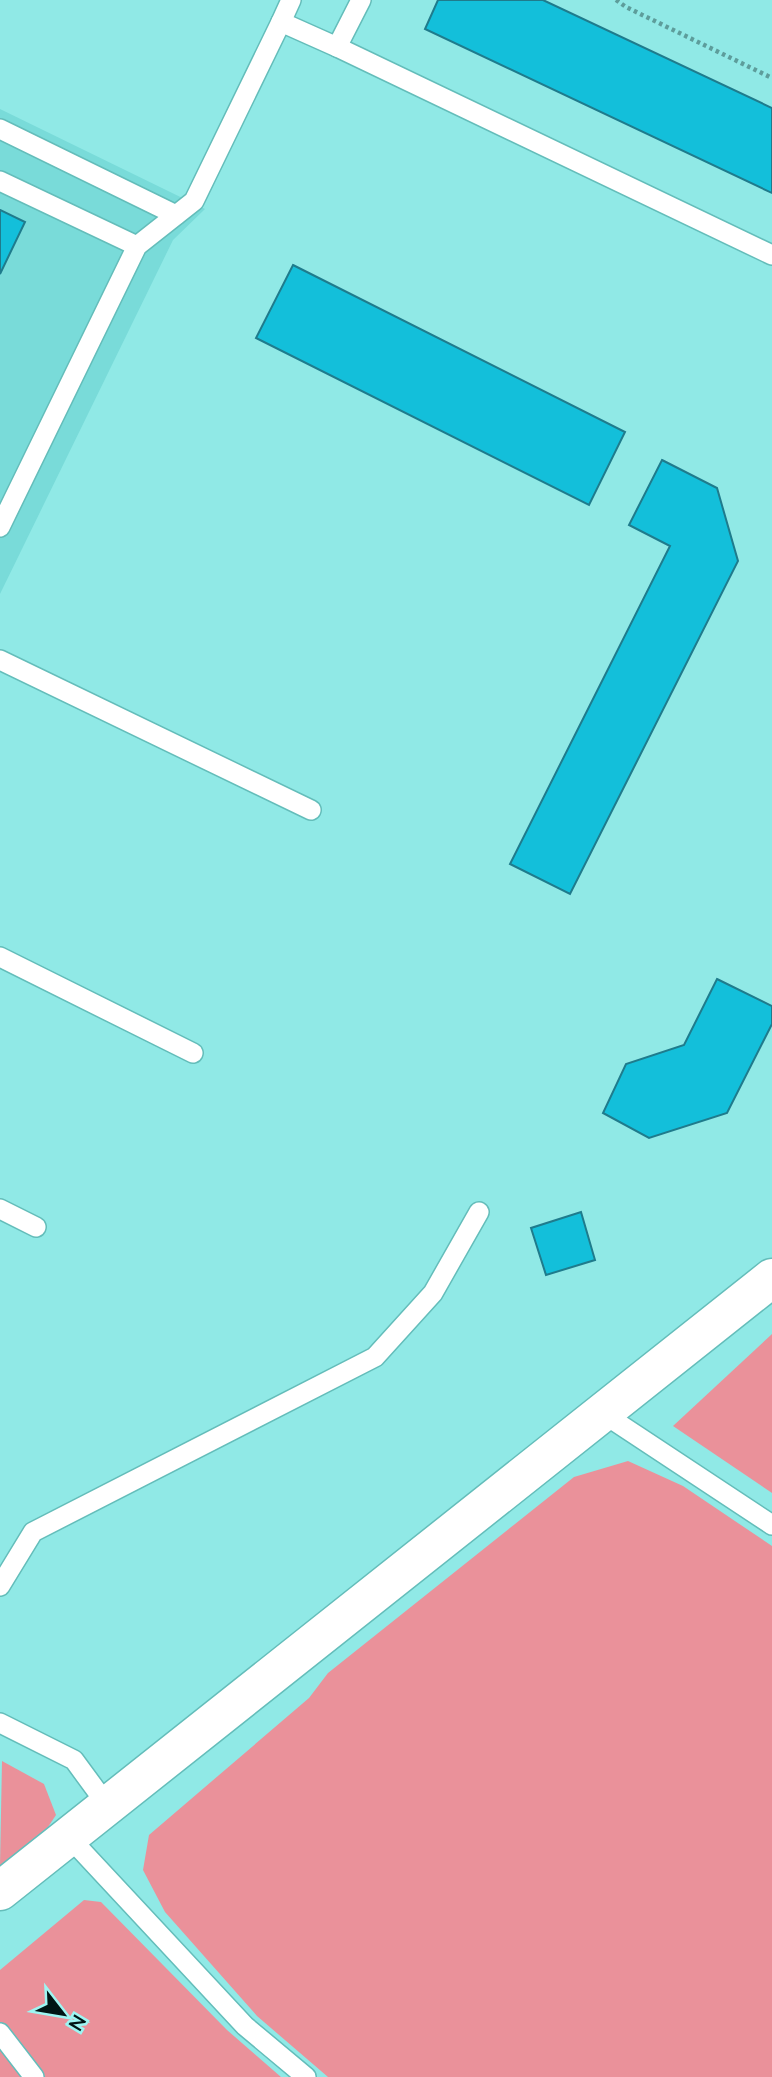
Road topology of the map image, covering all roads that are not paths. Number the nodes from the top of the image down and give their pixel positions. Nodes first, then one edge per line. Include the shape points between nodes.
1 (291, 0) edge
2 (361, 0) edge
3 (281, 22) junction
4 (338, 47) junction
5 (0, 129) edge
6 (0, 181) edge
7 (176, 215) junction
8 (137, 246) junction
9 (772, 255) edge
10 (0, 527) edge
11 (0, 660) edge
12 (311, 810) dead end
13 (0, 957) edge
14 (193, 1053) dead end
15 (0, 1209) edge
16 (479, 1212) dead end
17 (36, 1227) dead end
18 (772, 1278) edge
19 (604, 1414) junction
20 (772, 1525) edge
21 (0, 1586) edge
22 (0, 1723) edge
23 (107, 1805) junction
24 (68, 1836) junction
25 (0, 1891) edge
26 (0, 2034) edge
27 (34, 2077) edge
28 (306, 2077) edge

1 - 3 lane
2 - 4 lane
3 - 4 lane
3 - 7 lane via 194,201
4 - 9 lane
5 - 7 lane
6 - 8 lane
7 - 8 lane
8 - 10 lane
11 - 12 lane
13 - 14 lane
15 - 17 lane
16 - 21 lane via 433,1293 375,1357 33,1532
18 - 19 street
19 - 20 lane
19 - 23 street
22 - 23 lane via 75,1760
23 - 24 street
24 - 25 street
24 - 28 lane via 245,2026
26 - 27 lane

